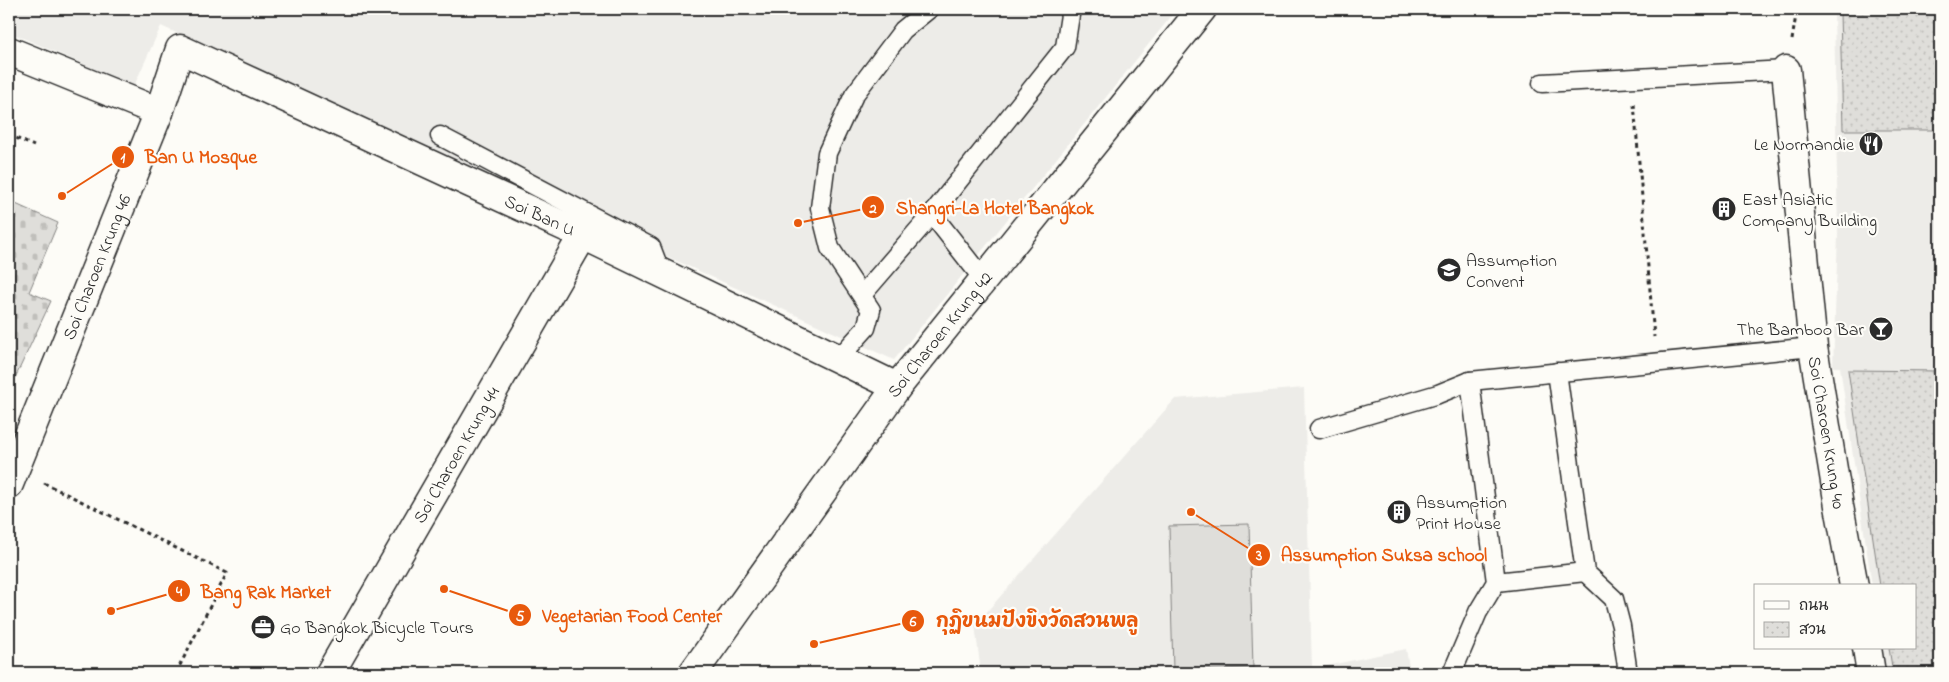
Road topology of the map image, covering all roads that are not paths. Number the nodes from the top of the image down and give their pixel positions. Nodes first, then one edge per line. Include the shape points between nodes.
1 (929, 9) edge
2 (1202, 9) edge
3 (1071, 11) edge
4 (180, 49) joint
5 (9, 52) edge
6 (1786, 70) joint
7 (1542, 83) dead end
8 (159, 112) junction
9 (440, 136) dead end
10 (932, 214) junction
11 (583, 235) junction
12 (648, 267) junction
13 (983, 279) junction
14 (862, 295) junction
15 (1813, 347) junction
16 (838, 359) junction
17 (1557, 372) junction
18 (1470, 381) junction
19 (897, 387) junction
20 (1319, 429) dead end
21 (12, 476) edge
22 (1585, 572) junction
23 (1496, 582) junction
24 (1854, 584) edge
25 (1866, 650) edge
26 (330, 673) edge
27 (693, 673) edge
28 (1452, 673) edge
29 (1628, 673) edge
30 (1871, 673) edge

1 - 14 lane via 903,30 854,95 827,153 820,208 830,248
2 - 13 street, Soi Charoen Krung 42
3 - 10 lane via 1065,47
4 - 8 street, Soi Charoen Krung 46
4 - 11 street, Soi Ban U
5 - 8 street
6 - 7 lane
6 - 15 street, Soi Charoen Krung 40
8 - 21 street, Soi Charoen Krung 46
9 - 12 lane via 652,247 656,260
10 - 13 lane
10 - 14 lane
11 - 12 street, Soi Ban U
11 - 26 street, Soi Charoen Krung 44
12 - 16 street, Soi Ban U
13 - 19 street, Soi Charoen Krung 42
14 - 16 lane via 871,310 866,328
15 - 17 lane
15 - 24 street, Soi Charoen Krung 40
16 - 19 street, Soi Ban U
17 - 18 lane
17 - 22 lane
18 - 20 lane via 1438,394
18 - 23 lane
19 - 27 street, Soi Charoen Krung 42
22 - 23 lane
22 - 29 lane via 1614,599
23 - 28 lane via 1478,612
25 - 30 street

